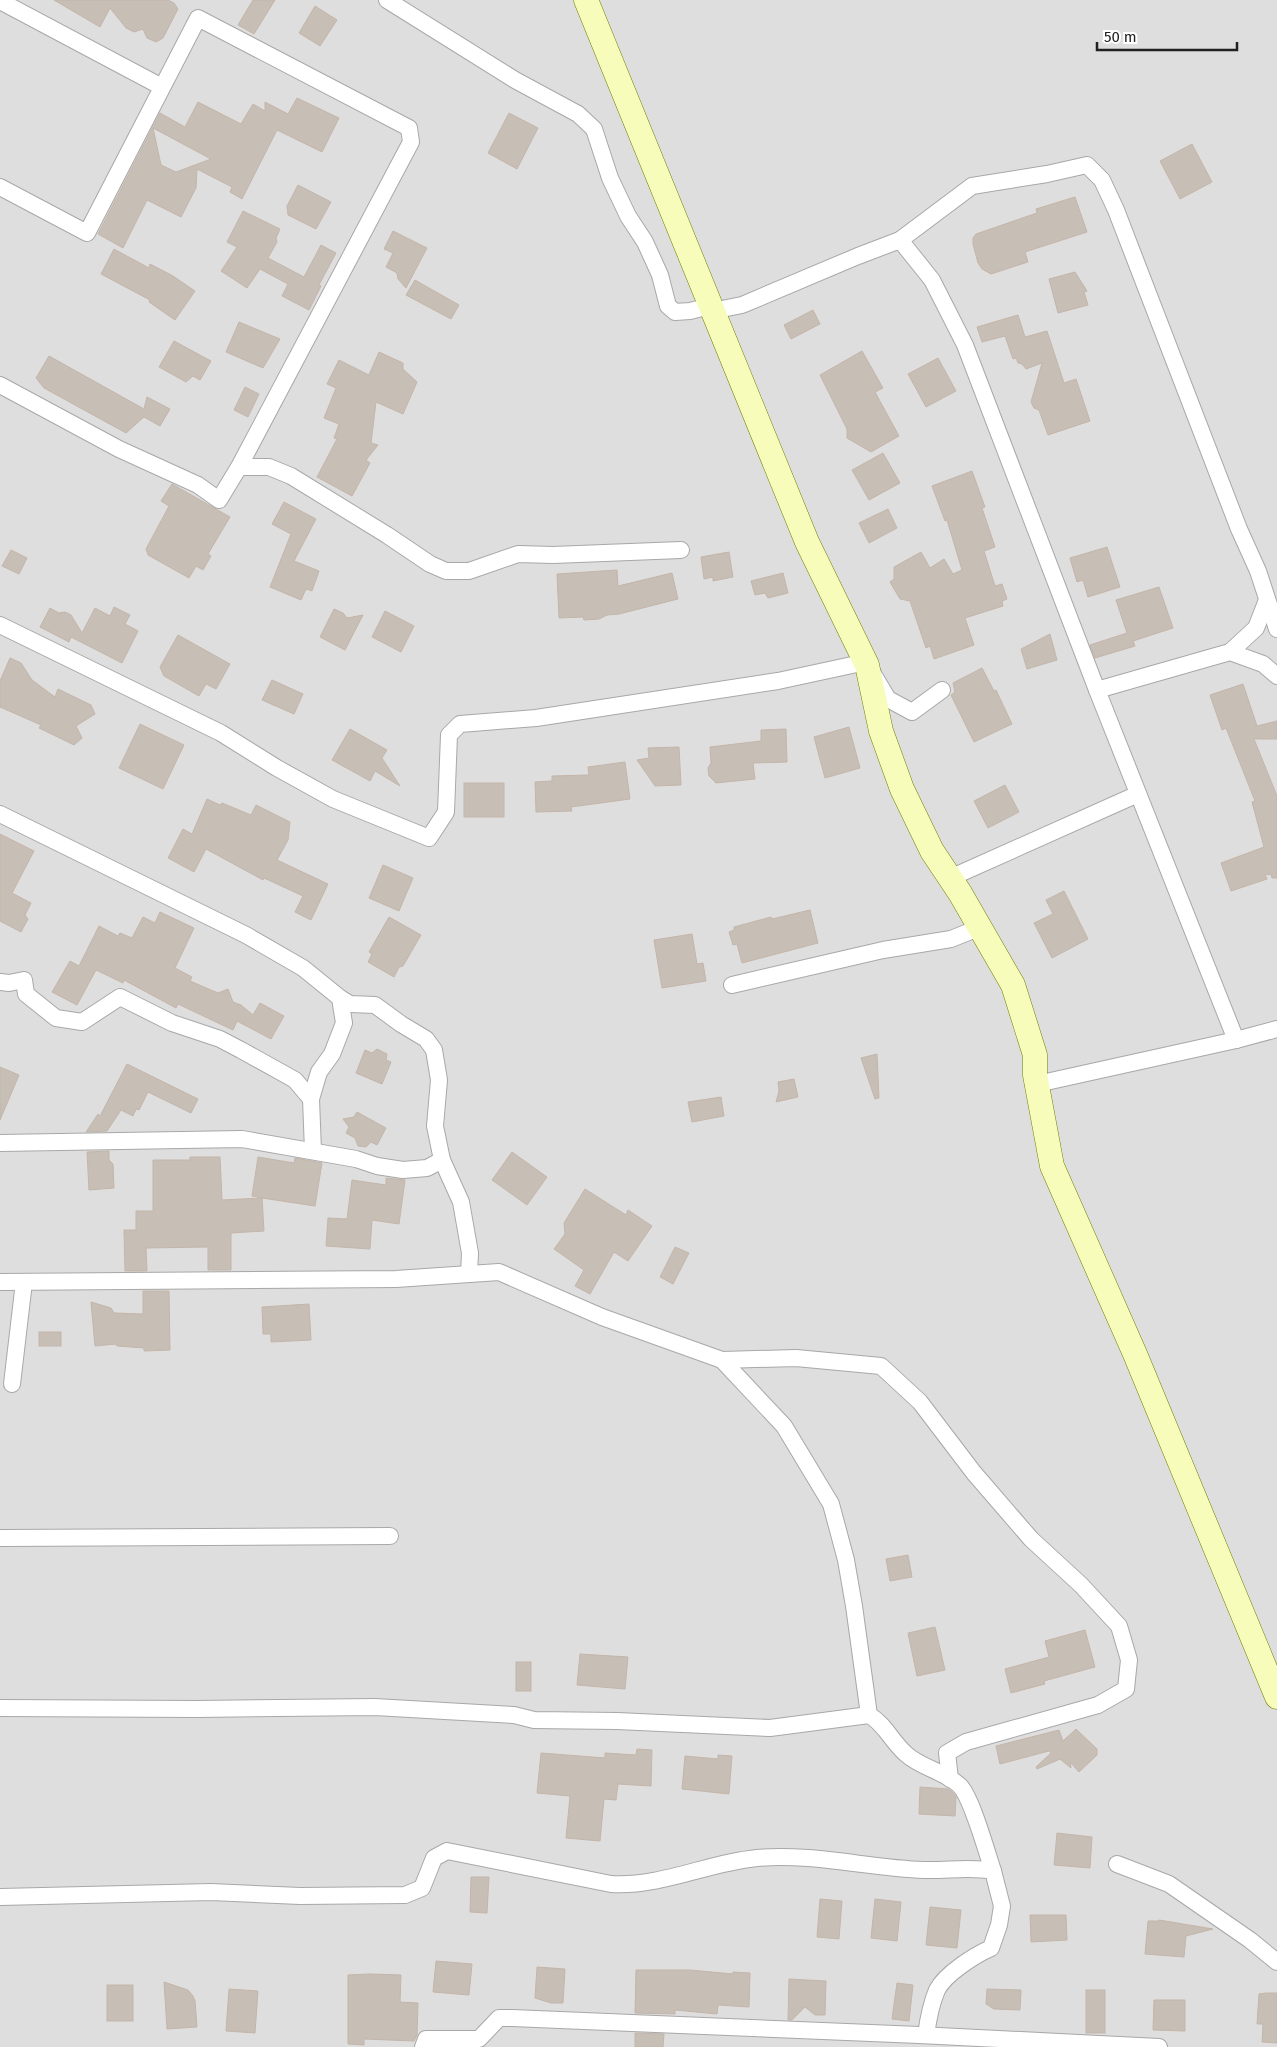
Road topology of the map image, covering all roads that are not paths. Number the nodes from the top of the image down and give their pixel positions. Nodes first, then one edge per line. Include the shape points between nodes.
1 (387, 0) edge
2 (586, 0) edge
3 (0, 1) edge
4 (162, 87) junction
5 (0, 187) edge
6 (900, 240) junction
7 (711, 308) junction
8 (0, 385) edge
9 (239, 467) junction
10 (682, 550) dead end
11 (1267, 600) junction
12 (0, 624) edge
13 (1277, 629) edge
14 (1230, 652) junction
15 (866, 662) junction
16 (1277, 676) edge
17 (942, 690) dead end
18 (1097, 690) junction
19 (1138, 794) junction
20 (0, 814) edge
21 (950, 878) junction
22 (981, 927) junction
23 (0, 982) edge
24 (732, 985) dead end
25 (340, 998) junction
26 (1277, 1029) edge
27 (1236, 1040) junction
28 (1037, 1084) junction
29 (311, 1099) junction
30 (0, 1143) edge
31 (313, 1151) junction
32 (442, 1160) junction
33 (469, 1274) junction
34 (0, 1282) edge
35 (24, 1282) junction
36 (722, 1360) junction
37 (8, 1361) edge
38 (12, 1384) dead end
39 (390, 1536) dead end
40 (0, 1538) edge
41 (1277, 1697) edge
42 (0, 1708) edge
43 (870, 1715) junction
44 (950, 1778) junction
45 (1117, 1864) dead end
46 (992, 1871) junction
47 (0, 1897) edge
48 (1277, 1962) edge
49 (921, 2039) edge
50 (423, 2047) edge
51 (1159, 2047) edge

1 - 7 street via 515,80 578,114 594,129 610,178 660,275 668,306 675,312
2 - 7 main road
3 - 4 street
4 - 5 street via 87,233
4 - 9 street via 198,18 409,128 410,142
6 - 7 street via 742,305
6 - 11 street via 972,186 1087,166 1102,180
6 - 18 street via 932,280 965,344
7 - 15 main road via 807,542
8 - 9 street via 119,449 198,485 218,500
9 - 10 street via 269,467 290,476 446,571 468,571 518,554
11 - 13 street
11 - 14 street via 1256,628
12 - 15 street via 221,733 333,799 428,838 446,812 449,735 460,724 536,718 778,681
14 - 16 street via 1263,664
14 - 18 street
15 - 17 street via 888,699 912,712
15 - 21 main road via 881,731 902,789 932,851
18 - 19 street
19 - 21 street
19 - 27 street
20 - 25 street via 246,935 302,968
21 - 22 main road
22 - 24 street via 951,939 883,950
22 - 28 main road via 1013,985 1035,1055
23 - 29 street via 9,984 24,980 26,994 56,1018 82,1022 120,997 172,1023 241,1050 295,1080
25 - 29 street via 344,1023 332,1054 319,1072
25 - 32 street via 350,1004 375,1005 426,1039 434,1050 439,1080 435,1126
26 - 27 street
27 - 28 street
28 - 41 main road via 1052,1166 1135,1354
29 - 31 street
30 - 31 street via 242,1139
31 - 32 street via 403,1170 427,1168
32 - 33 street via 461,1202 470,1253
33 - 35 street via 376,1279
33 - 36 street via 499,1272 602,1317
34 - 35 street
35 - 37 street
36 - 43 street via 784,1426 831,1504 846,1560
36 - 44 street via 796,1358 881,1366 920,1402 1030,1539 1081,1585 1118,1626 1129,1660 1126,1689 1098,1705 966,1742 947,1753
37 - 38 street
39 - 40 street
42 - 43 street via 375,1708 514,1714 534,1720 770,1728
43 - 44 street via 879,1721 910,1758
44 - 46 street via 961,1786 974,1813
45 - 48 street via 1169,1884
46 - 47 street via 977,1868 924,1870 817,1859 759,1858 629,1885 447,1851 434,1858 422,1888 405,1895 300,1896 211,1892
46 - 49 street via 1002,1906 991,1948 961,1965 938,1988
49 - 50 street via 499,2018 479,2038 426,2040
49 - 51 street

